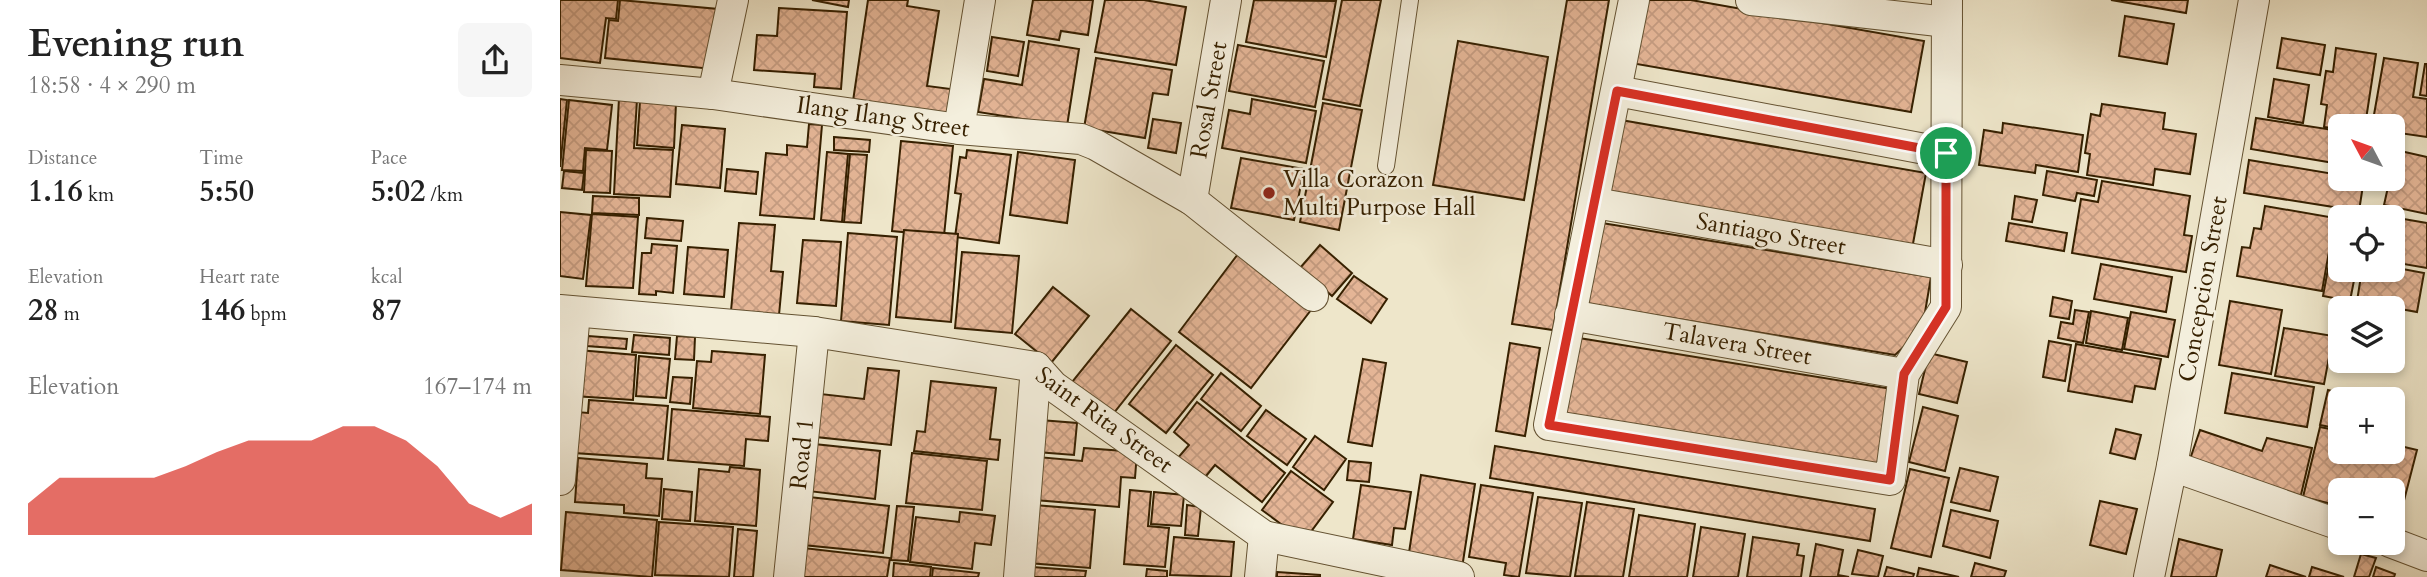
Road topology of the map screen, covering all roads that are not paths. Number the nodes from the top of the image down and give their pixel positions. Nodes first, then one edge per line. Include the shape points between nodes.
1 (733, 0) edge
2 (980, 0) edge
3 (1226, 0) edge
4 (1410, 0) edge
5 (1634, 0) edge
6 (1751, 0) edge
7 (2254, 0) edge
8 (1947, 11) edge
9 (560, 80) edge
10 (1617, 91) junction
11 (713, 94) junction
12 (959, 129) junction
13 (1946, 153) junction
14 (1386, 166) dead end
15 (1192, 200) junction
16 (1595, 204) junction
17 (1947, 265) junction
18 (1313, 296) dead end
19 (568, 311) edge
20 (1570, 315) junction
21 (814, 332) junction
22 (1035, 366) junction
23 (1904, 374) junction
24 (2172, 466) junction
25 (560, 480) edge
26 (2328, 521) edge
27 (1264, 536) junction
28 (2405, 544) edge
29 (2426, 548) edge
30 (789, 577) edge
31 (1019, 577) edge
32 (1260, 577) edge
33 (1459, 577) edge
34 (2149, 577) edge

1 - 11 street
2 - 12 street
3 - 15 street, Rosal Street
4 - 14 lane
5 - 10 street
6 - 8 street
7 - 24 street, Concepcion Street
8 - 13 street
9 - 11 street, Ilang Ilang Street
10 - 13 street
10 - 16 street
11 - 12 street, Ilang Ilang Street
12 - 15 street, Ilang Ilang Street via 1081,139
13 - 17 street
15 - 18 street, Ilang Ilang Street
16 - 17 street, Santiago Street
16 - 20 street
17 - 23 street via 1946,307
19 - 21 street, Saint Rita Street
19 - 25 street
20 - 23 street, Talavera Street
20 - 23 street via 1549,425 1890,480
21 - 22 street, Saint Rita Street
21 - 30 street, Road 1
22 - 27 street, Saint Rita Street via 1053,386
22 - 31 street
24 - 26 street
24 - 34 street, Concepcion Street
27 - 32 street
27 - 33 street, Saint Rita Street
28 - 29 street

